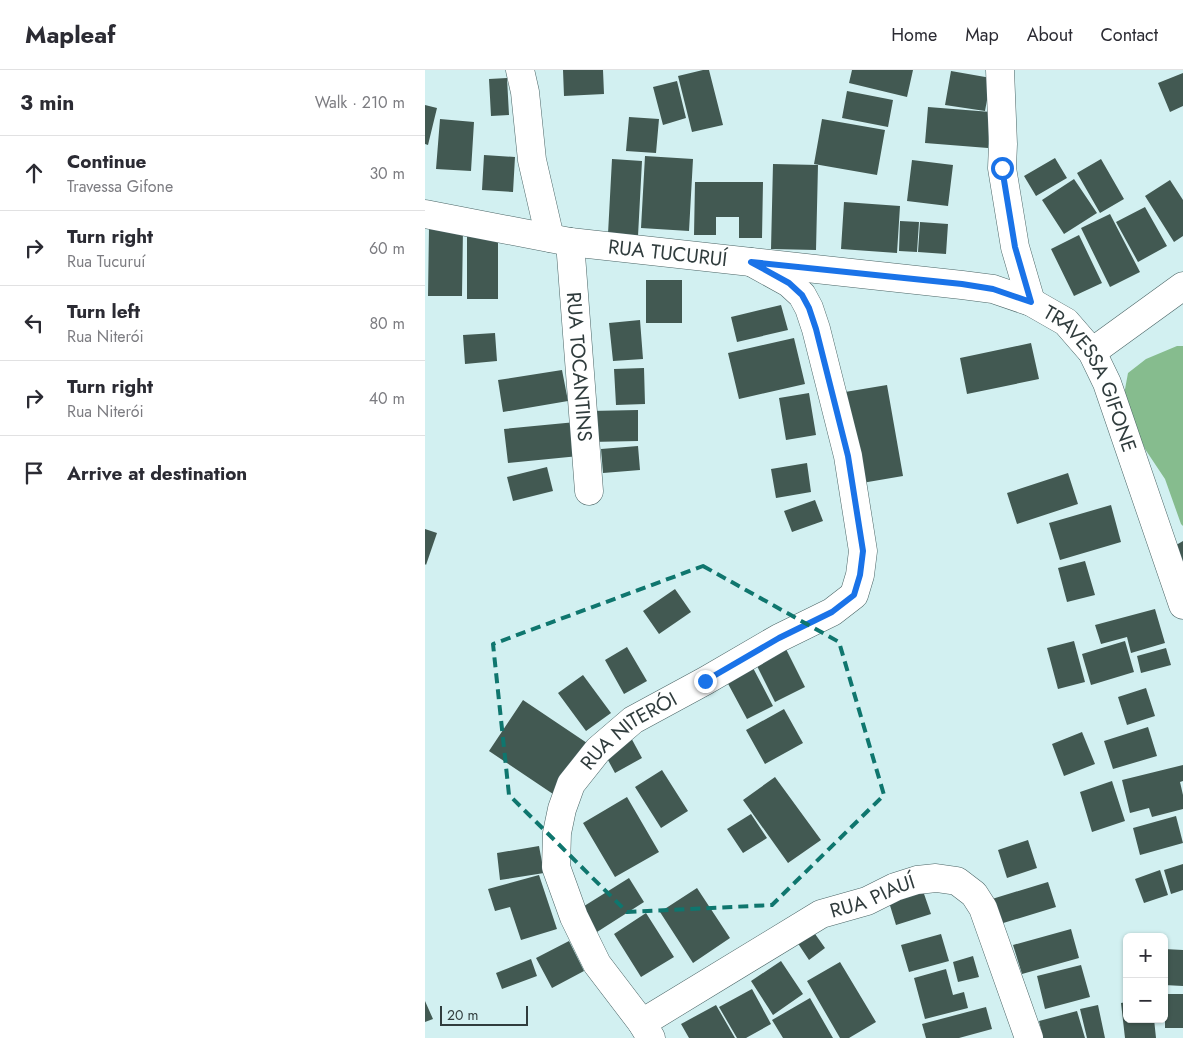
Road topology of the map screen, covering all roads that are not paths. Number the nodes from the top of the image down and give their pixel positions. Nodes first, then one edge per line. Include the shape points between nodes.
1 (520, 70) edge
2 (1000, 70) edge
3 (425, 214) edge
4 (560, 240) junction
5 (751, 262) junction
6 (1183, 286) edge
7 (1031, 302) junction
8 (1091, 352) junction
9 (589, 491) dead end
10 (1183, 604) edge
11 (646, 1030) edge
12 (1029, 1038) edge

1 - 4 street, RUA TOCANTINS via 532,160
2 - 7 street, TRAVESSA GIFONE via 1002,168 1015,247
3 - 4 street, RUA TUCURUÍ
4 - 5 street, RUA TUCURUÍ
4 - 9 street, RUA TOCANTINS
5 - 7 street, RUA TUCURUÍ via 962,284 993,289
5 - 11 street, RUA NITERÓI via 789,283 802,295 809,308 848,456 863,551 860,575 854,595 832,612 633,720 598,750 571,784 561,809 556,867 574,917 597,964
6 - 8 street
7 - 8 street, TRAVESSA GIFONE via 1066,322
8 - 10 street, TRAVESSA GIFONE via 1107,383
11 - 12 street, RUA PIAUÍ via 821,914 867,901 917,880 937,878 957,882 974,894 983,908

